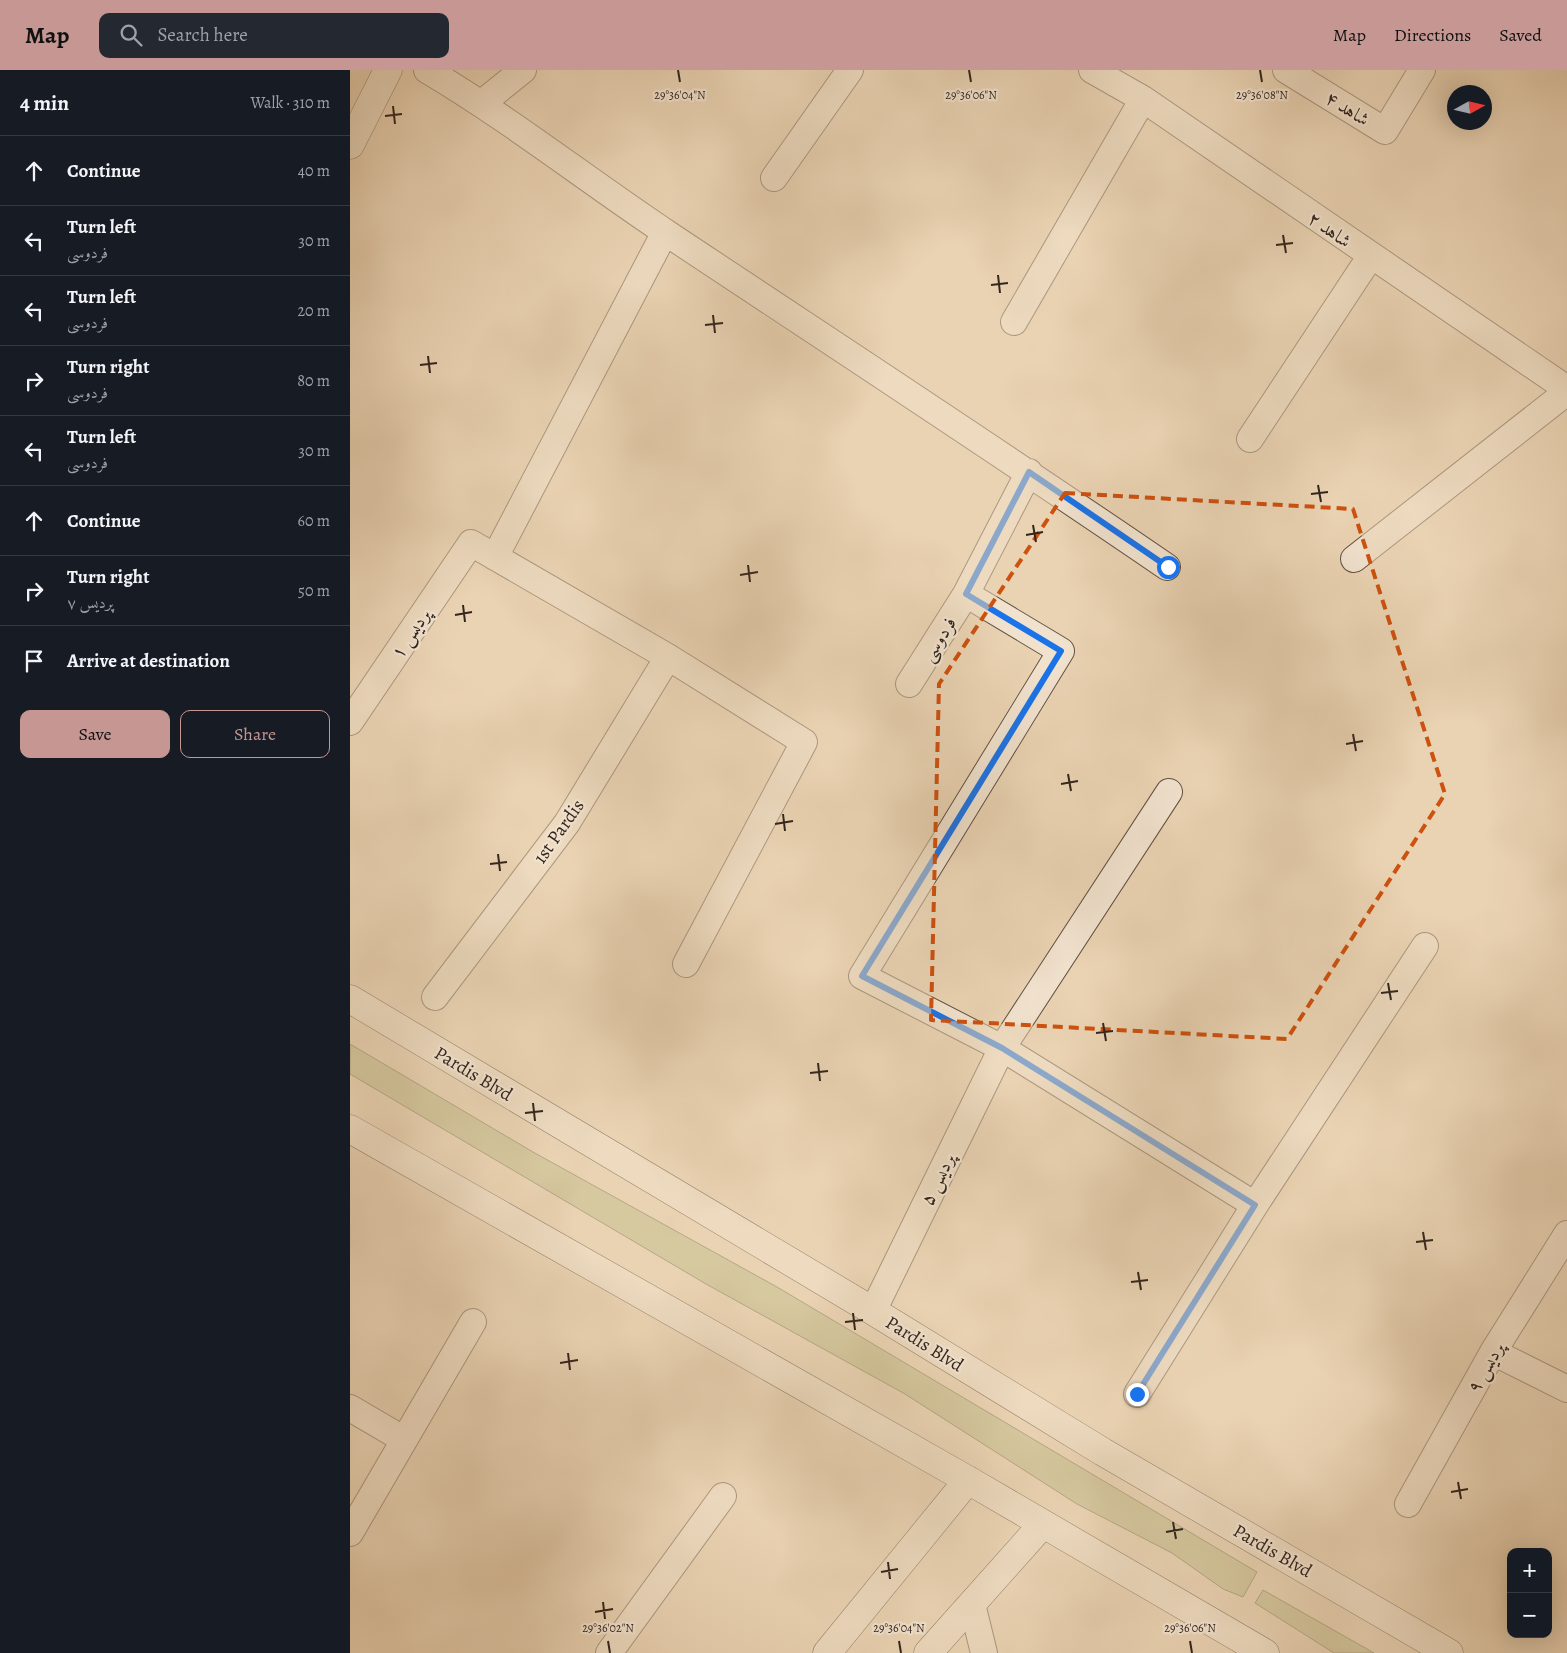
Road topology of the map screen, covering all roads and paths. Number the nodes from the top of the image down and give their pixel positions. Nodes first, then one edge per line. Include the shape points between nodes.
1 (388, 70) edge
2 (427, 70) edge
3 (523, 70) edge
4 (850, 70) edge
5 (1092, 70) edge
6 (1286, 70) edge
7 (1422, 70) edge
8 (1143, 99) junction
9 (482, 103) junction
10 (350, 145) edge
11 (774, 178) dead end
12 (665, 232) junction
13 (1370, 256) junction
14 (1014, 322) dead end
15 (1567, 391) edge
16 (1250, 439) dead end
17 (1029, 472) junction
18 (495, 557) junction
19 (1354, 559) dead end
20 (1168, 567) dead end
21 (966, 594) junction
22 (668, 657) junction
23 (909, 684) dead end
24 (350, 722) edge
25 (1169, 792) dead end
26 (1426, 946) dead end
27 (686, 964) dead end
28 (435, 997) dead end
29 (350, 999) edge
30 (1002, 1048) junction
31 (350, 1129) edge
32 (1255, 1205) junction
33 (1567, 1234) edge
34 (872, 1311) junction
35 (473, 1322) dead end
36 (1492, 1352) junction
37 (1567, 1389) edge
38 (1137, 1394) dead end
39 (350, 1408) edge
40 (403, 1439) junction
41 (968, 1480) junction
42 (723, 1496) dead end
43 (1408, 1504) dead end
44 (1042, 1525) junction
45 (350, 1533) edge
46 (972, 1604) junction
47 (609, 1653) edge
48 (827, 1653) edge
49 (928, 1653) edge
50 (984, 1653) edge
51 (1265, 1653) edge
52 (1449, 1653) edge

1 - 10 main road
2 - 9 street
3 - 9 street
4 - 11 street
5 - 8 street, شاهد ۲
6 - 7 street, شاهد ۴ via 1385,130
8 - 13 street, شاهد ۲
8 - 14 street
9 - 12 street
12 - 17 street
12 - 18 street
13 - 15 street, شاهد ۲
13 - 16 street
15 - 19 street
17 - 20 street
17 - 21 street, فردوسی
18 - 22 street
18 - 24 street, پردیس ۱ via 471,543
21 - 23 street, فردوسی
21 - 30 street via 1061,651 862,976
22 - 27 street via 804,742
22 - 28 street, 1st Pardis via 567,823
25 - 30 street, پردیس ۵
26 - 32 street
29 - 34 main road, Pardis Blvd
30 - 32 street
30 - 34 street, پردیس ۵
31 - 41 main road
32 - 38 street
33 - 36 street, پردیس ۹
34 - 52 main road, Pardis Blvd via 1103,1452
35 - 40 street
36 - 37 street
36 - 43 street, پردیس ۹
39 - 40 street
40 - 45 street
41 - 44 main road
41 - 48 main road
42 - 47 street
44 - 46 main road
44 - 51 main road
46 - 49 main road
46 - 50 street

